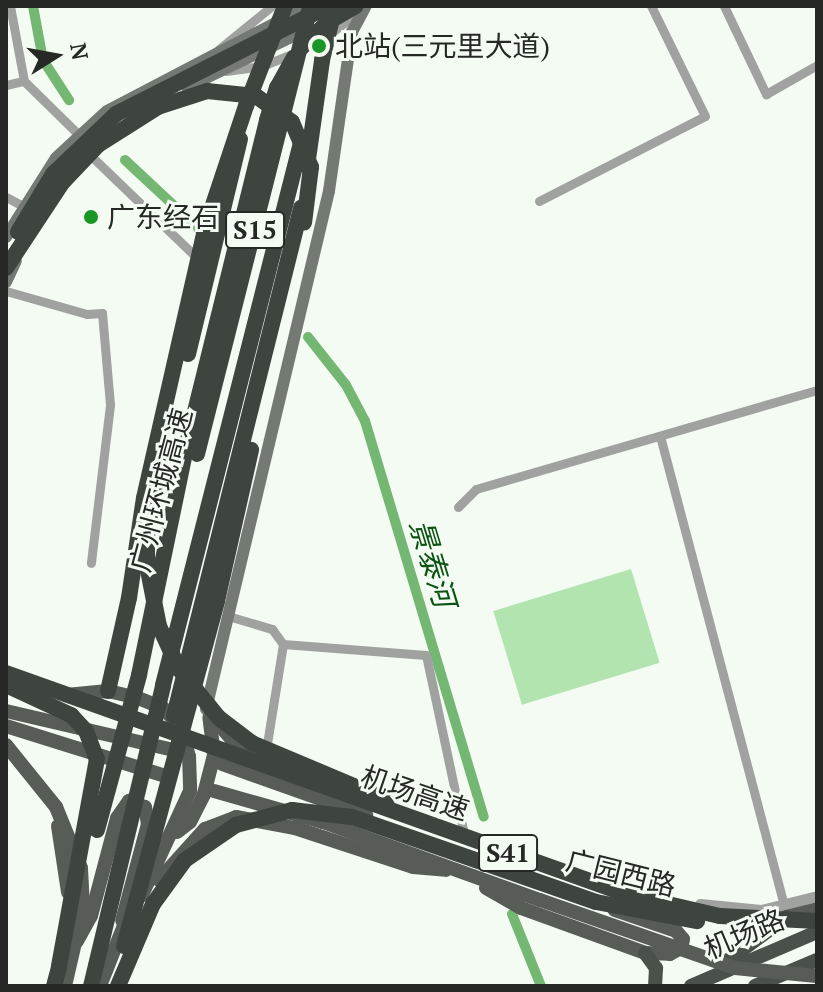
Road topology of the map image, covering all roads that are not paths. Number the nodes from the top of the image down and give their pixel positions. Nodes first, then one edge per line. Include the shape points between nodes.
1 (10, 6) edge
2 (272, 6) edge
3 (285, 6) edge
4 (309, 6) edge
5 (332, 6) edge
6 (357, 6) edge
7 (365, 6) edge
8 (651, 6) edge
9 (724, 6) edge
10 (217, 50) junction
11 (322, 60) junction
12 (817, 65) edge
13 (218, 72) junction
14 (24, 81) junction
15 (6, 85) edge
16 (246, 106) junction
17 (78, 134) junction
18 (88, 153) junction
19 (6, 197) edge
20 (539, 201) dead end
21 (23, 205) junction
22 (38, 222) junction
23 (6, 237) edge
24 (193, 254) dead end
25 (6, 255) edge
26 (6, 268) edge
27 (6, 282) edge
28 (6, 291) edge
29 (817, 390) edge
30 (660, 436) junction
31 (458, 507) dead end
32 (91, 563) dead end
33 (228, 616) junction
34 (283, 644) junction
35 (6, 675) edge
36 (139, 675) junction
37 (188, 676) junction
38 (6, 685) edge
39 (108, 691) junction
40 (6, 694) edge
41 (40, 697) junction
42 (206, 709) junction
43 (6, 711) edge
44 (174, 716) junction
45 (6, 726) edge
46 (6, 745) edge
47 (174, 750) dead end
48 (265, 756) junction
49 (222, 764) dead end
50 (166, 776) dead end
51 (214, 791) dead end
52 (48, 796) junction
53 (441, 821) junction
54 (173, 836) junction
55 (465, 840) junction
56 (569, 867) junction
57 (446, 870) junction
58 (519, 872) junction
59 (473, 878) junction
60 (817, 896) edge
61 (141, 897) junction
62 (599, 898) junction
63 (817, 909) edge
64 (782, 914) junction
65 (122, 921) junction
66 (817, 921) edge
67 (817, 932) edge
68 (77, 941) junction
69 (645, 953) junction
70 (108, 960) junction
71 (817, 960) edge
72 (59, 967) junction
73 (713, 974) junction
74 (817, 976) edge
75 (52, 986) edge
76 (65, 986) edge
77 (85, 986) edge
78 (91, 986) edge
79 (100, 986) edge
80 (116, 986) edge
81 (655, 986) edge
82 (691, 986) edge
83 (755, 986) edge

1 - 14 street
2 - 10 street
3 - 16 highway, bridge
4 - 10 main road
4 - 36 highway, 广州环城高速 / S15, bridge
5 - 11 highway, 广州环城高速 / S15, bridge
5 - 25 highway, bridge via 158,89 106,123 53,174
6 - 13 main road
6 - 36 highway, bridge via 313,35 277,88 185,452
7 - 13 street via 338,30 283,59
7 - 33 main road via 352,32 329,191
8 - 20 street via 705,116
9 - 12 street via 766,94
10 - 17 main road via 127,98
11 - 37 highway, bridge via 297,226
11 - 78 highway, 广州环城高速 / S15, bridge via 136,788
13 - 18 main road via 141,112
14 - 15 street
14 - 17 street
16 - 39 highway via 206,226 151,464
16 - 55 highway, bridge via 151,503 147,565 159,626 194,691 252,743
17 - 21 main road
18 - 22 main road
18 - 24 street
19 - 21 street
21 - 22 street
21 - 23 main road
22 - 27 main road
26 - 80 highway, bridge via 83,159 124,125 168,102 207,91 241,91 270,102 301,135 311,167 308,207 199,674
28 - 32 street via 87,314 102,313 110,405
29 - 30 street
30 - 31 street via 476,489
30 - 64 street
33 - 34 street via 272,629
33 - 42 main road
34 - 48 street
34 - 55 street via 426,655
35 - 41 main road
35 - 55 highway, 机场高速 / S41, bridge
36 - 72 highway, 广州环城高速 / S15, bridge
37 - 42 main road
37 - 44 highway
38 - 72 highway, bridge via 71,715 86,731 97,759
39 - 41 main road
39 - 44 main road via 152,703
40 - 41 main road
42 - 48 main road via 232,740
42 - 54 main road via 214,731 207,783 190,822
43 - 47 main road
44 - 54 main road via 189,756 191,780
45 - 50 main road
46 - 52 main road
48 - 53 main road
49 - 55 main road, 广园西路
51 - 57 main road, 广园西路 via 323,822
52 - 68 main road via 70,835 83,875
52 - 75 main road via 68,877
53 - 55 main road
53 - 55 main road
54 - 61 main road
54 - 65 main road
55 - 56 main road
55 - 58 main road, 广园西路
55 - 64 highway, 机场高速 / S41, bridge via 667,906
56 - 58 main road
56 - 64 street via 693,903
57 - 59 main road, 广园西路
57 - 70 main road via 413,867 295,828 243,817 223,820 205,829 165,871
58 - 62 main road, 广园西路
59 - 69 main road via 521,908
59 - 74 main road, 广园西路, bridge via 735,968
60 - 64 street
61 - 65 main road
61 - 70 main road
62 - 64 main road, 广园西路 via 691,916 751,920
62 - 69 main road via 625,915 681,934 676,952
63 - 64 main road, 广园西路
64 - 66 highway, 机场高速 / S41, bridge
64 - 73 highway
64 - 80 highway, bridge via 698,921 632,912 370,822 292,810 236,825 185,860 153,904
65 - 68 main road via 148,824 145,807 129,801 117,818 94,907
65 - 77 main road
67 - 73 highway, 机场路
68 - 76 main road
69 - 81 highway via 656,968
70 - 79 main road
71 - 83 highway, 机场路
72 - 75 highway, 广州环城高速 / S15
73 - 82 highway, 机场路

